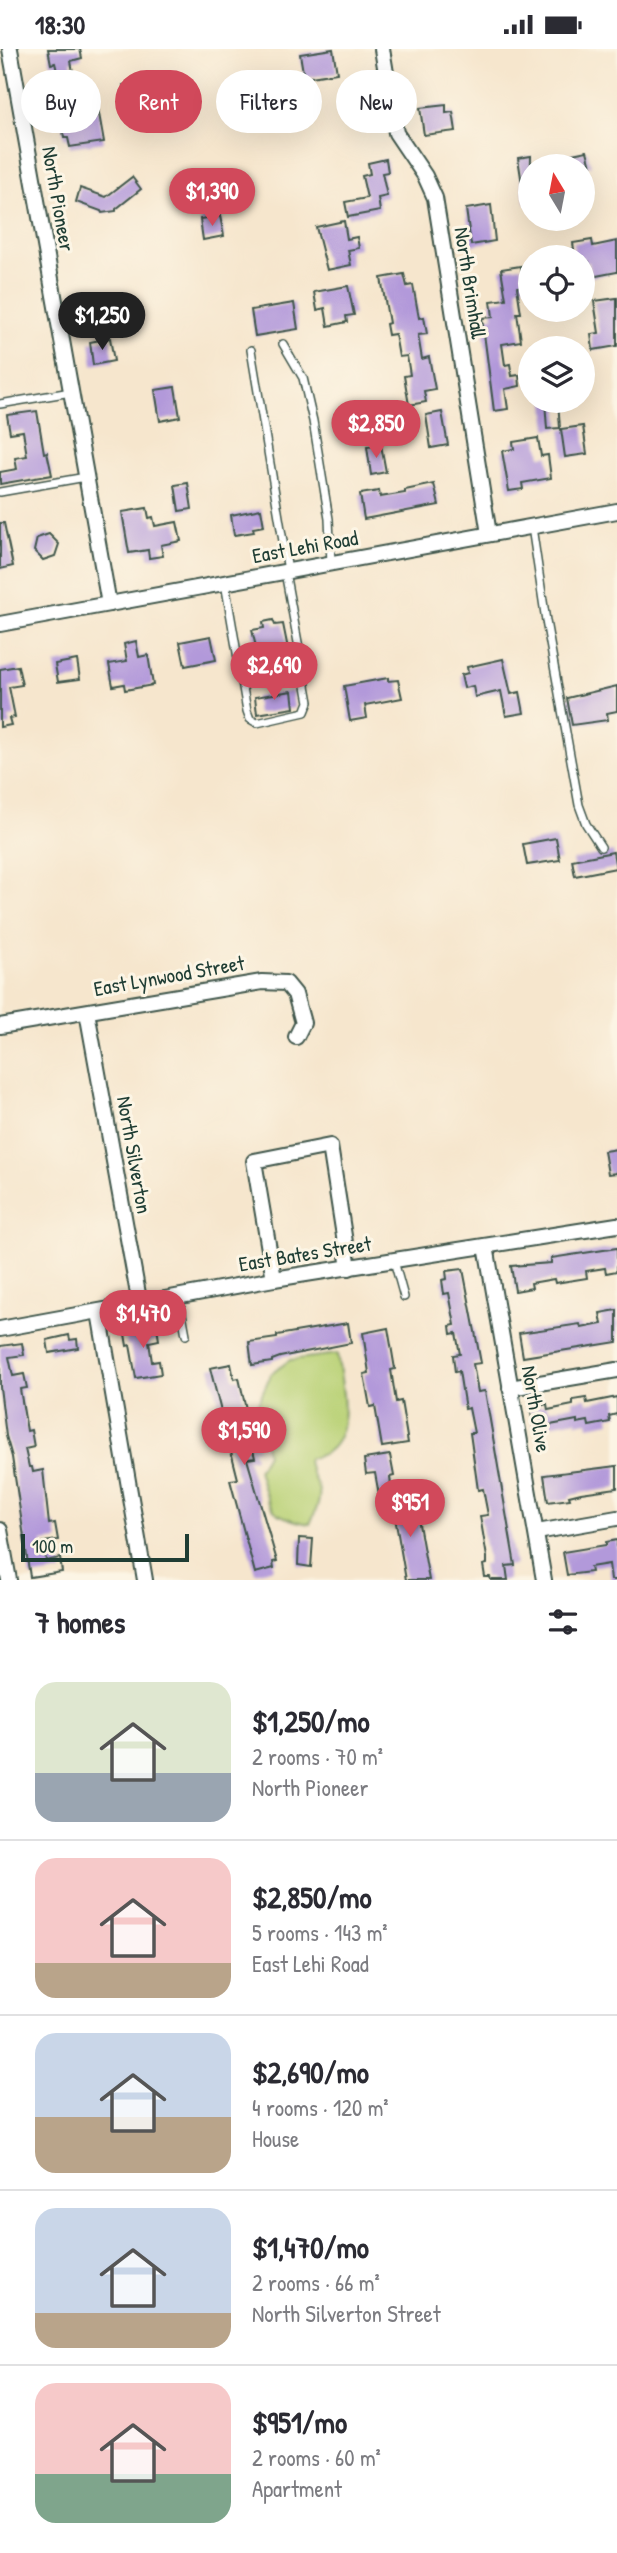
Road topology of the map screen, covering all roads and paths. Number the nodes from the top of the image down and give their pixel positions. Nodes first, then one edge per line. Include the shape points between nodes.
1 (10, 49) edge
2 (382, 49) edge
3 (283, 344) dead end
4 (251, 350) dead end
5 (71, 392) junction
6 (0, 404) edge
7 (86, 478) junction
8 (0, 492) edge
9 (617, 511) edge
10 (532, 526) junction
11 (489, 534) junction
12 (331, 563) junction
13 (287, 571) junction
14 (225, 583) junction
15 (108, 604) junction
16 (0, 624) edge
17 (601, 846) dead end
18 (87, 1012) junction
19 (0, 1026) edge
20 (296, 1037) dead end
21 (617, 1225) edge
22 (486, 1246) junction
23 (394, 1261) junction
24 (349, 1268) junction
25 (274, 1279) junction
26 (179, 1297) junction
27 (404, 1297) dead end
28 (140, 1305) junction
29 (99, 1312) junction
30 (0, 1329) edge
31 (186, 1335) dead end
32 (617, 1370) edge
33 (510, 1388) junction
34 (617, 1518) edge
35 (0, 1530) edge
36 (537, 1532) junction
37 (9, 1580) edge
38 (145, 1580) edge
39 (544, 1580) edge

1 - 5 street, North Pioneer
2 - 11 street, North Brimhall via 396,133 435,198
3 - 12 lane via 303,378 313,421 329,519
4 - 13 lane
5 - 6 lane
5 - 7 street, North Pioneer
7 - 8 lane
7 - 15 street, North Pioneer
9 - 10 street, East Lehi Road
10 - 11 street, East Lehi Road
10 - 17 lane via 579,805
11 - 12 street, East Lehi Road
12 - 13 street, East Lehi Road
13 - 14 street, East Lehi Road
13 - 14 lane via 309,702 305,712 257,723 247,711
14 - 15 street, East Lehi Road
15 - 16 street, East Lehi Road
18 - 19 street, East Lynwood Street
18 - 20 street, East Lynwood Street via 262,982 286,983 295,994 303,1023
18 - 28 street, North Silverton
21 - 22 street, East Bates Street
22 - 23 street, East Bates Street
22 - 33 street, North Olive
23 - 24 street, East Bates Street
23 - 27 lane
24 - 25 street, East Bates Street
24 - 25 street via 330,1146 254,1161
25 - 26 street, East Bates Street
26 - 28 street, East Bates Street
26 - 31 lane
28 - 29 street, East Bates Street
29 - 30 street, East Bates Street
29 - 38 street
32 - 33 street
33 - 36 street, North Olive
34 - 36 street
35 - 37 street
36 - 39 street, North Olive

